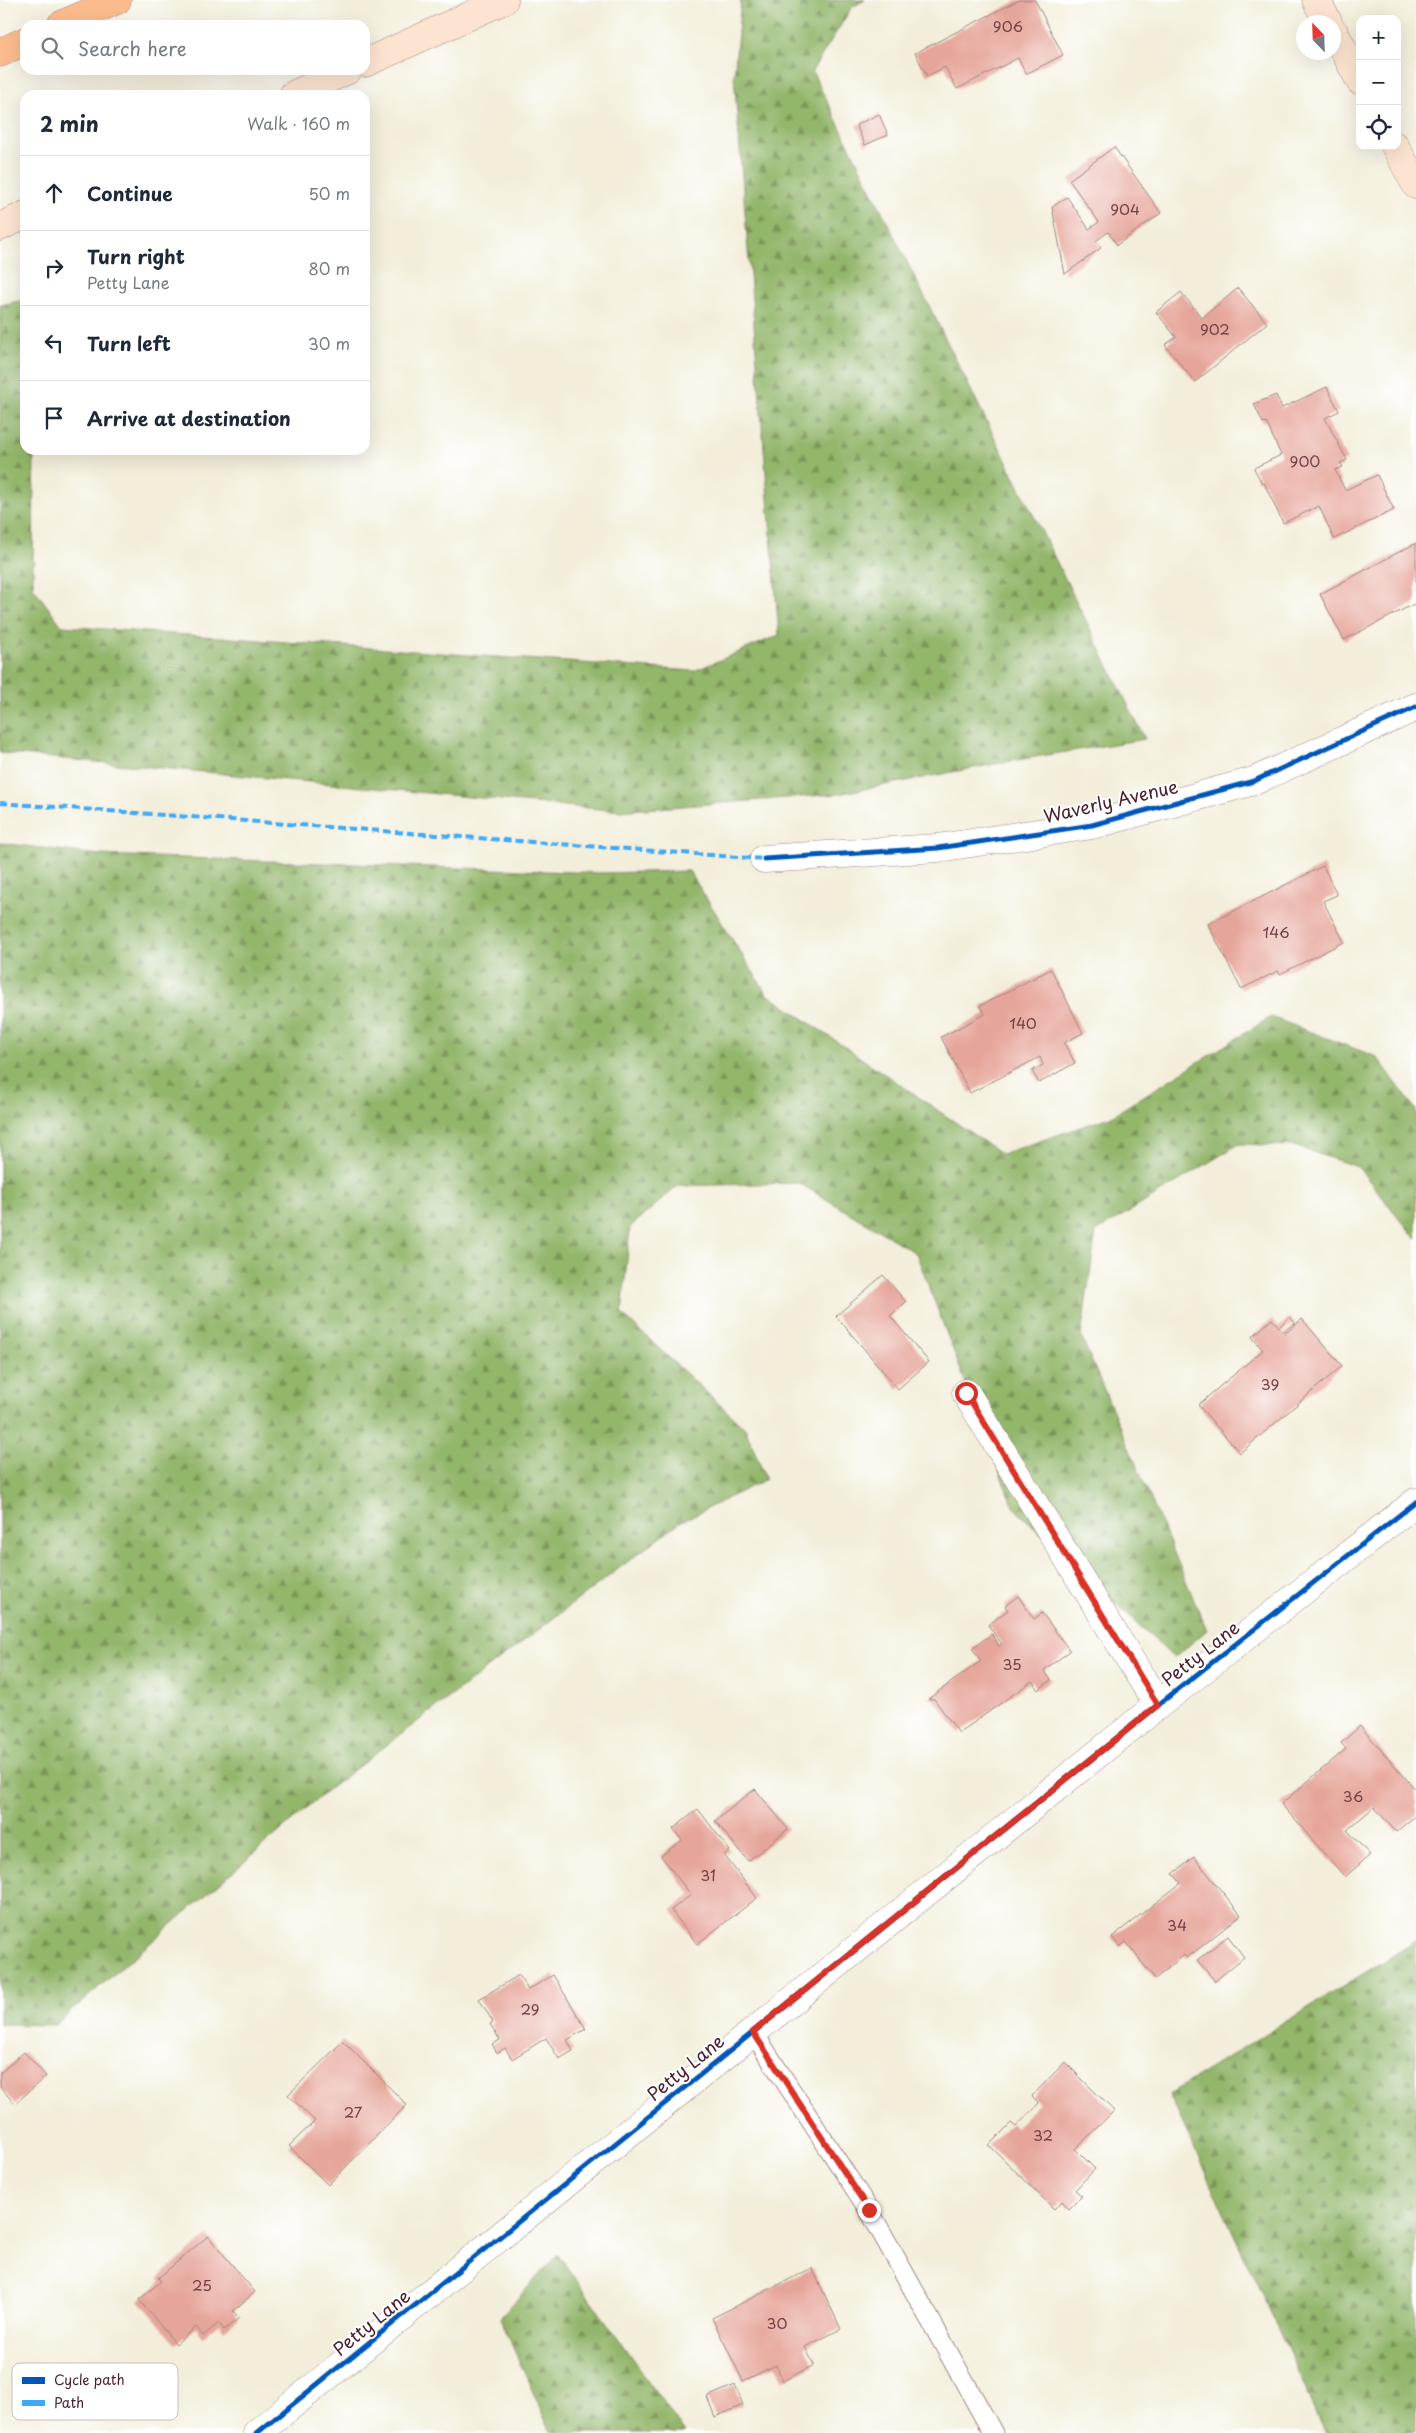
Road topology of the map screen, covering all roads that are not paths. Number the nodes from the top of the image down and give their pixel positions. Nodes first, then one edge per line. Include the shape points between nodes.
1 (117, 0) edge
2 (504, 0) edge
3 (1316, 0) edge
4 (1324, 15) edge
5 (72, 20) edge
6 (20, 43) edge
7 (1341, 45) edge
8 (0, 53) edge
9 (370, 61) edge
10 (1356, 73) edge
11 (337, 75) edge
12 (304, 90) edge
13 (1397, 150) edge
14 (1416, 185) edge
15 (20, 217) edge
16 (0, 227) edge
17 (1416, 707) edge
18 (764, 859) dead end
19 (966, 1393) dead end
20 (1416, 1502) edge
21 (1158, 1705) junction
22 (753, 2032) junction
23 (257, 2433) edge
24 (993, 2433) edge

1 - 5 highway
2 - 9 main road
3 - 4 main road
6 - 8 highway
7 - 10 main road
11 - 12 main road
13 - 14 main road
15 - 16 main road
17 - 18 street, Waverly Avenue via 1254,781 1092,824 938,848
19 - 21 street
20 - 21 street, Petty Lane
21 - 22 street, Petty Lane
22 - 23 street, Petty Lane
22 - 24 lane via 869,2210

